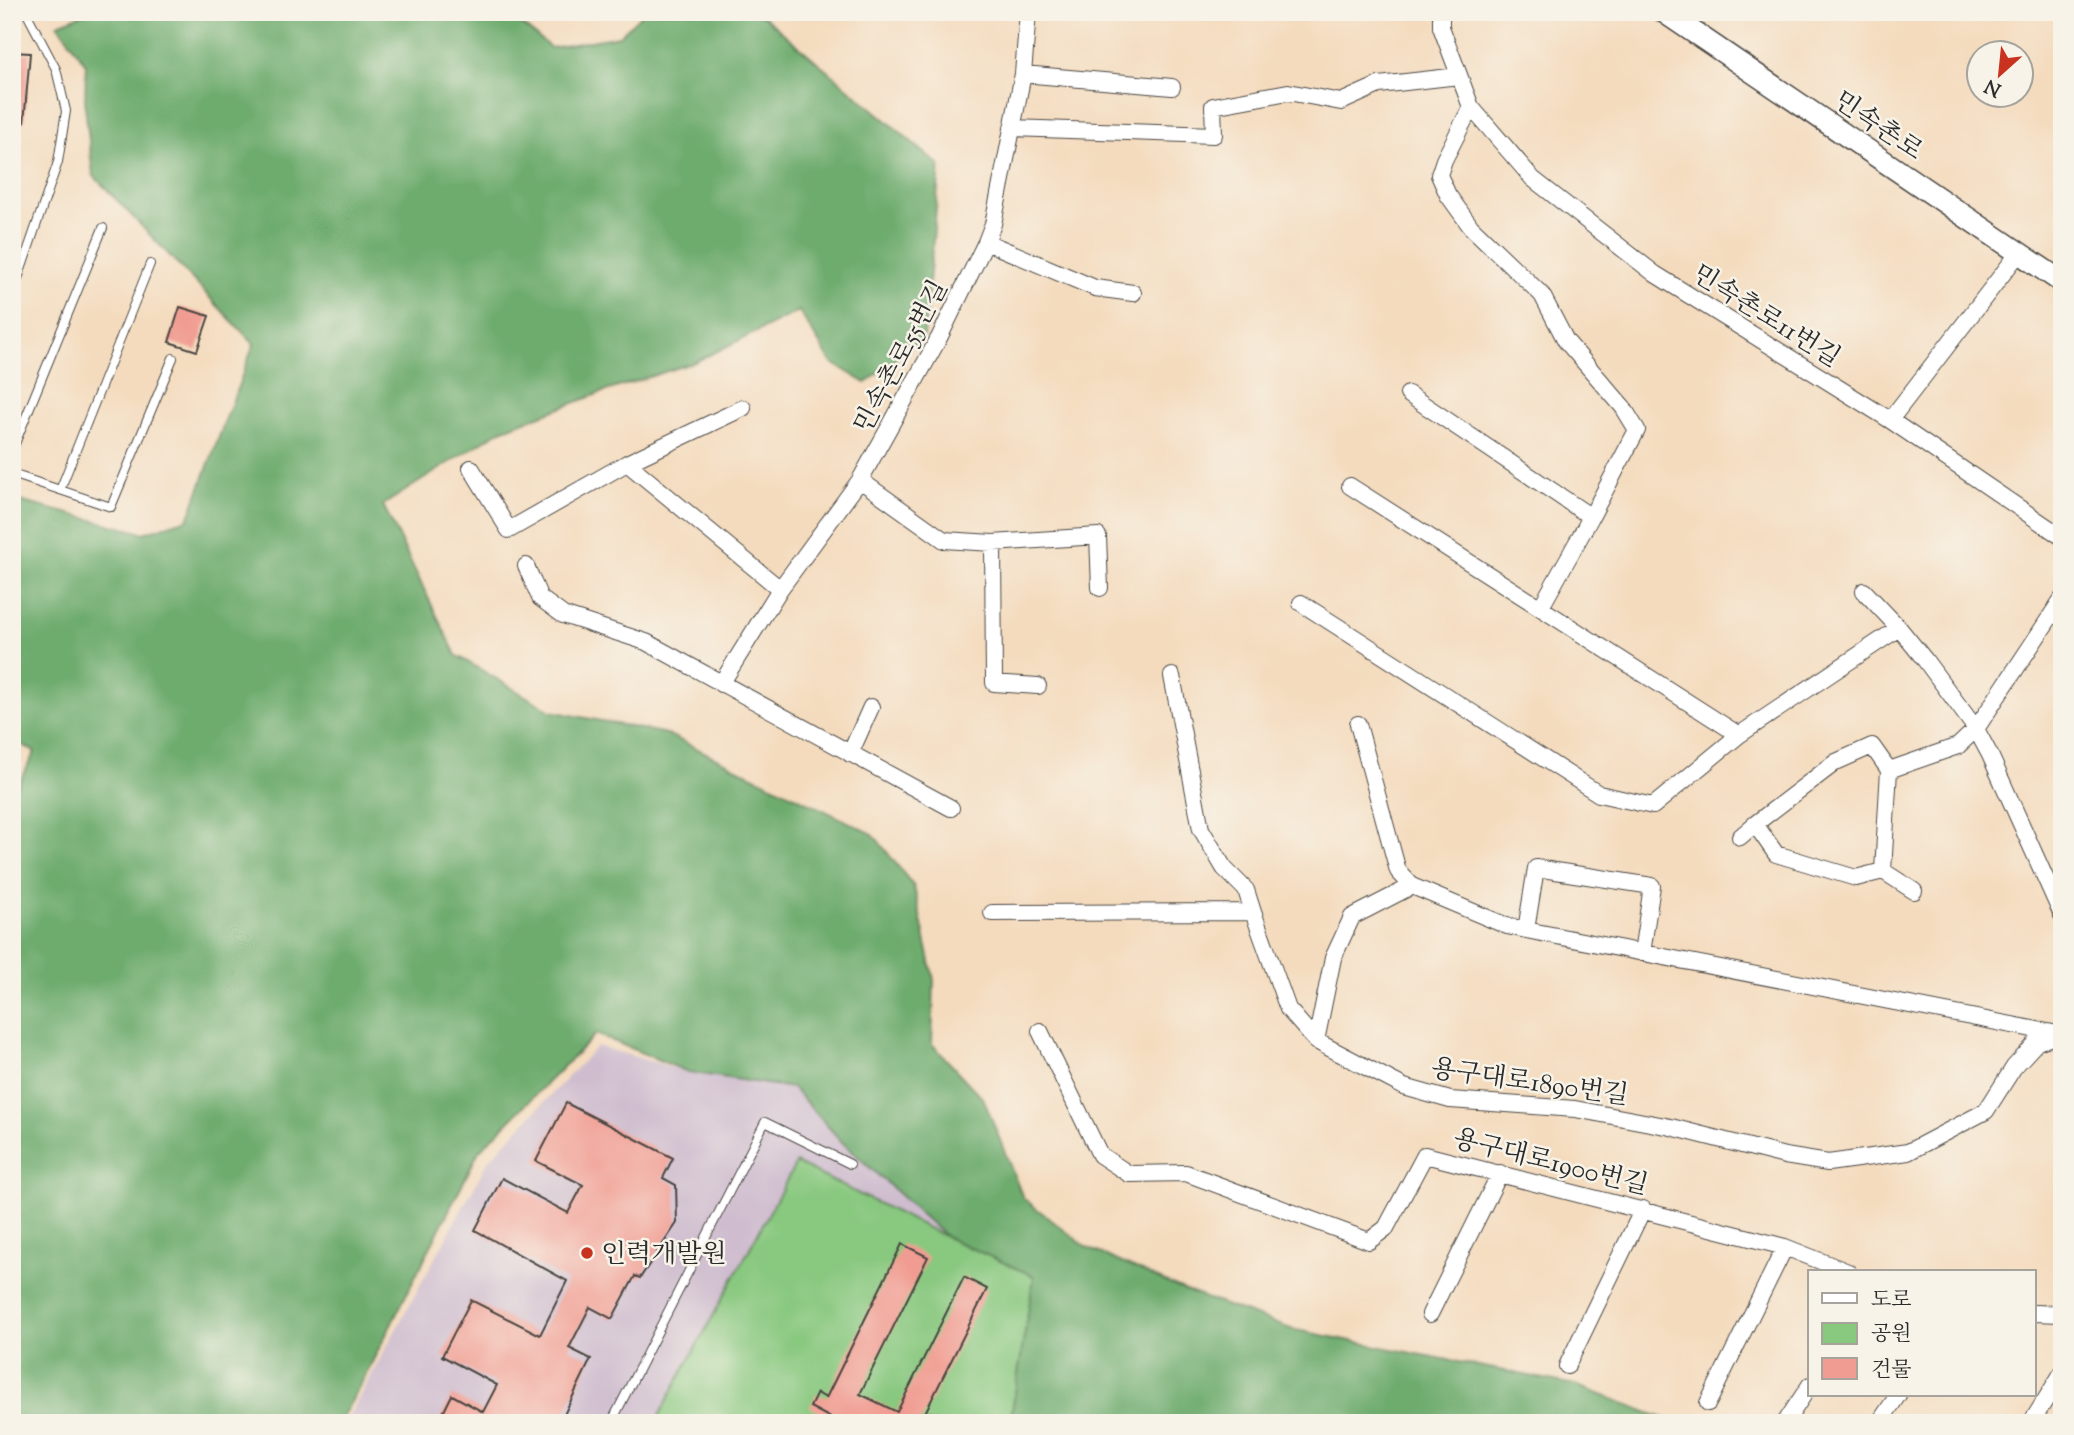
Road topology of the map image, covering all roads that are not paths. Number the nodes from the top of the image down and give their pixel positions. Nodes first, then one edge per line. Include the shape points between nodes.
1 (26, 12) edge
2 (1028, 12) edge
3 (1441, 12) edge
4 (1664, 12) edge
5 (1023, 74) junction
6 (1459, 76) junction
7 (1172, 87) dead end
8 (1471, 107) junction
9 (1012, 128) junction
10 (103, 228) dead end
11 (986, 242) junction
12 (2018, 254) junction
13 (150, 264) dead end
14 (2062, 282) edge
15 (1133, 293) dead end
16 (12, 296) edge
17 (173, 358) dead end
18 (1408, 394) dead end
19 (743, 408) dead end
20 (1890, 420) junction
21 (12, 451) edge
22 (627, 463) junction
23 (471, 468) dead end
24 (12, 474) edge
25 (860, 480) junction
26 (1350, 486) dead end
27 (60, 490) junction
28 (1591, 517) junction
29 (2062, 537) edge
30 (993, 542) junction
31 (526, 566) dead end
32 (1100, 588) dead end
33 (780, 589) junction
34 (1864, 591) dead end
35 (2062, 599) edge
36 (1301, 603) dead end
37 (1541, 607) junction
38 (1899, 628) junction
39 (1172, 676) dead end
40 (722, 684) junction
41 (1038, 686) dead end
42 (871, 707) dead end
43 (1358, 724) dead end
44 (1976, 729) junction
45 (1740, 735) junction
46 (850, 754) junction
47 (1889, 770) junction
48 (951, 808) dead end
49 (1755, 824) junction
50 (1740, 837) dead end
51 (1883, 871) junction
52 (1412, 886) junction
53 (1914, 891) dead end
54 (1253, 912) junction
55 (992, 913) dead end
56 (2062, 915) edge
57 (1526, 930) junction
58 (1642, 953) junction
59 (1040, 1031) dead end
60 (2061, 1034) edge
61 (1316, 1041) junction
62 (850, 1164) dead end
63 (1500, 1173) junction
64 (1643, 1209) junction
65 (1785, 1247) junction
66 (1843, 1270) edge
67 (2036, 1313) edge
68 (1430, 1314) dead end
69 (2062, 1314) edge
70 (1567, 1366) dead end
71 (2062, 1373) edge
72 (1808, 1388) edge
73 (1897, 1396) edge
74 (1708, 1403) dead end
75 (611, 1423) edge
76 (1785, 1423) edge
77 (1880, 1423) edge
78 (2031, 1423) edge

1 - 16 lane via 55,69 66,111 58,162
2 - 5 street, 민속촌로55번길
3 - 6 street, 민속촌로11번길 via 1441,27
4 - 12 street, 민속촌로
5 - 7 street
5 - 9 street, 민속촌로55번길
6 - 8 street, 민속촌로11번길
6 - 9 street via 1379,85 1341,102 1288,92 1213,106 1214,135
8 - 20 street, 민속촌로11번길 via 1533,179 1655,274
8 - 28 street via 1439,175 1448,195 1471,227 1542,295 1566,341 1637,430
9 - 11 street, 민속촌로55번길
10 - 21 lane
11 - 15 street via 1095,288
11 - 25 street, 민속촌로55번길
12 - 14 street, 민속촌로
12 - 20 street
13 - 27 lane
17 - 27 lane via 111,507
18 - 28 street
19 - 22 street
20 - 29 street, 민속촌로11번길
22 - 23 street via 509,530
22 - 33 street
24 - 27 lane
25 - 30 street via 944,540
25 - 33 street, 민속촌로55번길
26 - 37 street
28 - 37 street
30 - 32 street via 1098,536
30 - 41 street via 995,683
31 - 40 street via 540,598 563,615 646,642
33 - 40 street, 민속촌로55번길
34 - 38 street
35 - 44 street
36 - 45 street via 1599,794 1653,806
37 - 45 street
38 - 44 street
38 - 45 street
39 - 54 street, 용구대로1890번길 via 1201,829 1224,868 1246,890
40 - 46 street
42 - 46 street
43 - 52 street via 1398,871
44 - 47 street via 1958,746
44 - 56 street
46 - 48 street
47 - 49 street via 1872,746 1836,762
47 - 51 street
49 - 50 street
49 - 51 street via 1776,854 1856,878
51 - 53 street
52 - 57 street, 용구대로1890번길
52 - 61 street via 1352,917 1333,958
54 - 55 street
54 - 61 street, 용구대로1890번길 via 1288,1009
57 - 58 street, 용구대로1890번길
57 - 58 street via 1536,868 1652,886
58 - 60 street, 용구대로1890번길
59 - 63 street, 용구대로1900번길 via 1100,1155 1129,1174 1186,1173 1369,1241 1386,1228 1425,1155
60 - 61 street, 용구대로1890번길 via 2036,1042 1986,1111 1908,1152 1828,1163 1575,1109 1450,1100 1404,1087
62 - 75 lane via 765,1122
63 - 64 street, 용구대로1900번길
63 - 68 street
64 - 65 street, 용구대로1900번길
64 - 70 street
65 - 66 street, 용구대로1900번길
65 - 74 street
67 - 69 street
71 - 78 street
72 - 76 street
73 - 77 street

